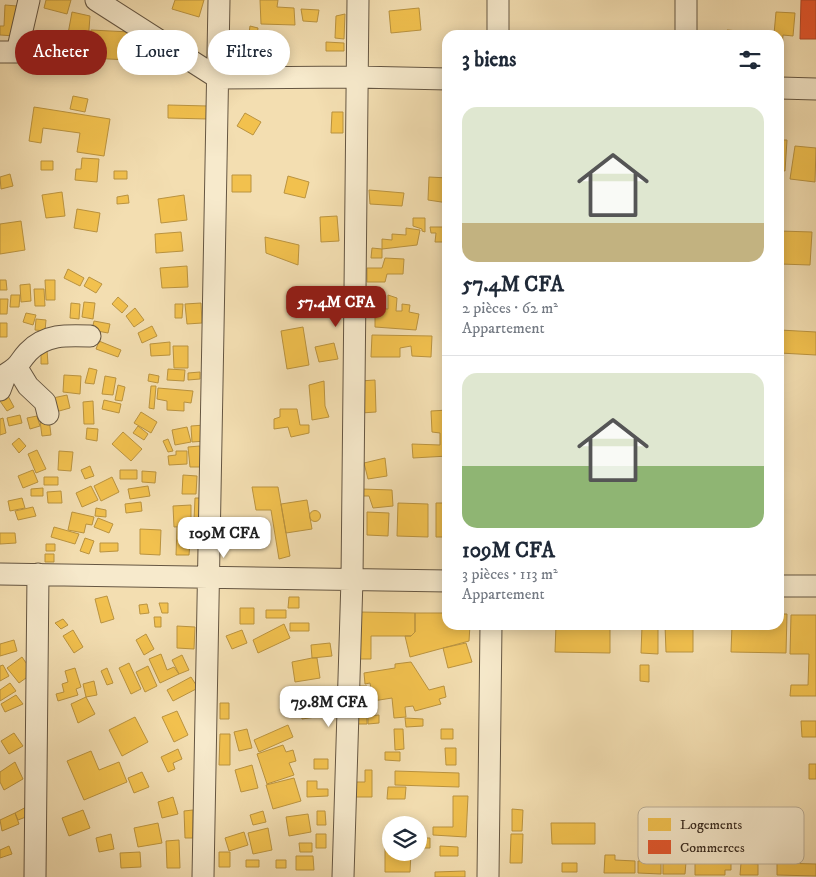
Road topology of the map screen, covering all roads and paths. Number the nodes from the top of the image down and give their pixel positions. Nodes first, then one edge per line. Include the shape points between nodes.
1 (29, 0) edge
2 (96, 0) edge
3 (219, 0) edge
4 (358, 0) edge
5 (498, 0) edge
6 (686, 0) edge
7 (498, 30) edge
8 (686, 30) edge
9 (0, 52) edge
10 (357, 77) junction
11 (218, 78) junction
12 (442, 79) edge
13 (784, 88) edge
14 (816, 89) edge
15 (90, 336) dead end
16 (17, 368) junction
17 (0, 390) edge
18 (48, 414) dead end
19 (0, 574) edge
20 (38, 574) junction
21 (208, 577) junction
22 (352, 579) junction
23 (442, 581) edge
24 (784, 586) edge
25 (816, 586) edge
26 (491, 630) edge
27 (35, 877) edge
28 (203, 877) edge
29 (343, 877) edge
30 (488, 877) edge

1 - 9 street via 17,52
2 - 11 street
3 - 11 street
4 - 10 street
5 - 7 street
6 - 8 street
10 - 11 street
10 - 12 street
10 - 22 street
11 - 21 street
13 - 14 street
15 - 16 street via 66,335 44,341 31,348
16 - 17 street via 6,374
16 - 18 street via 28,386 45,402
19 - 20 street
20 - 21 street
20 - 27 street
21 - 22 street
21 - 28 street
22 - 23 street
22 - 29 street
24 - 25 street
26 - 30 street

